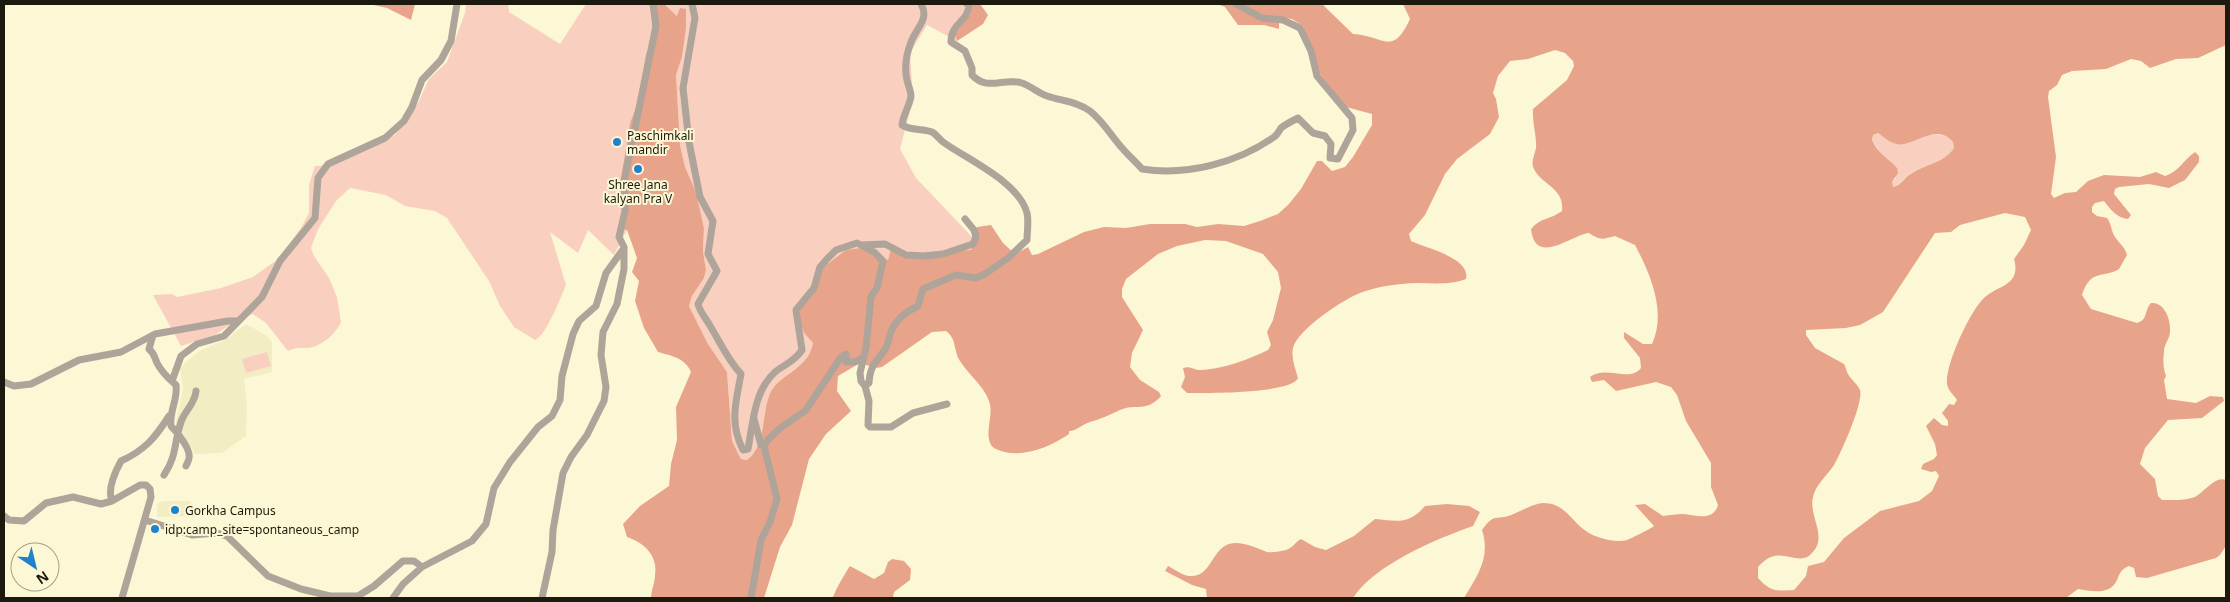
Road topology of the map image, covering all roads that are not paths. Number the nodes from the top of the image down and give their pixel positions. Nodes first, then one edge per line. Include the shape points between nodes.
1 (457, 4) edge
2 (653, 4) edge
3 (692, 4) edge
4 (921, 4) edge
5 (967, 4) edge
6 (1236, 4) edge
7 (965, 219) dead end
8 (861, 245) junction
9 (624, 247) junction
10 (237, 321) junction
11 (153, 335) junction
12 (864, 357) junction
13 (172, 381) junction
14 (4, 382) edge
15 (865, 386) junction
16 (196, 391) dead end
17 (947, 404) dead end
18 (170, 416) junction
19 (753, 416) junction
20 (178, 432) junction
21 (764, 446) junction
22 (186, 466) dead end
23 (164, 475) dead end
24 (112, 501) junction
25 (4, 516) edge
26 (145, 520) junction
27 (422, 566) junction
28 (122, 598) edge
29 (392, 598) edge
30 (542, 598) edge
31 (751, 598) edge

1 - 10 street via 450,41 442,60 422,80 404,121 385,138 328,164 318,178 315,218 280,261 262,297
2 - 9 street via 656,26 624,181 626,210 619,237
3 - 19 street via 695,18 683,88 700,197 713,221 708,254 717,271 698,304 729,361 741,374 734,408 742,450 748,449
4 - 15 street via 925,9 924,20 911,40 906,58 906,78 911,96 902,125 908,129 932,132 1016,193 1027,213 1027,240 986,274 976,278 956,275 923,289 918,306 904,312 892,329
5 - 6 street via 968,14 954,28 951,42 965,51 972,74 978,81 986,84 1022,83 1048,97 1079,105 1101,122 1142,169 1195,168 1237,158 1276,136 1280,129 1298,118 1313,133 1325,136 1332,144 1330,158 1338,159 1353,130 1352,118 1317,76 1311,51 1300,28 1283,20 1262,18
7 - 8 street via 976,237 972,244 943,254 906,255 885,244
8 - 12 street via 883,261 871,297
8 - 19 street via 857,243 836,250 820,267 814,288 796,310 802,350 795,360 776,372 760,392
9 - 27 street via 606,273 596,306 579,321 573,334 562,376 560,400 552,416 538,427 494,488 486,524 472,541
9 - 30 street via 624,269 616,304 603,332 604,401 563,473
10 - 11 street
10 - 13 street via 224,336 196,344 181,356
11 - 13 street via 149,349
11 - 14 street via 121,352 79,360 31,384 14,386
12 - 15 street via 860,373
12 - 21 street via 854,362 846,362 846,354 841,357 806,410 779,429
13 - 18 street via 177,392
15 - 17 street via 870,427 891,427 913,413
16 - 20 street via 196,400 186,411
18 - 20 street via 171,426
18 - 24 street via 138,453 121,461 111,488
19 - 21 street
20 - 22 street via 189,457
20 - 23 street via 172,464
21 - 31 street via 777,499 760,540
24 - 25 street via 101,504 73,497 46,504 24,521 9,520
24 - 26 street via 140,485 146,485 151,497
26 - 27 street via 192,535 216,533 227,536 268,576 330,596 358,596 403,561 414,561
26 - 28 street
27 - 29 street

